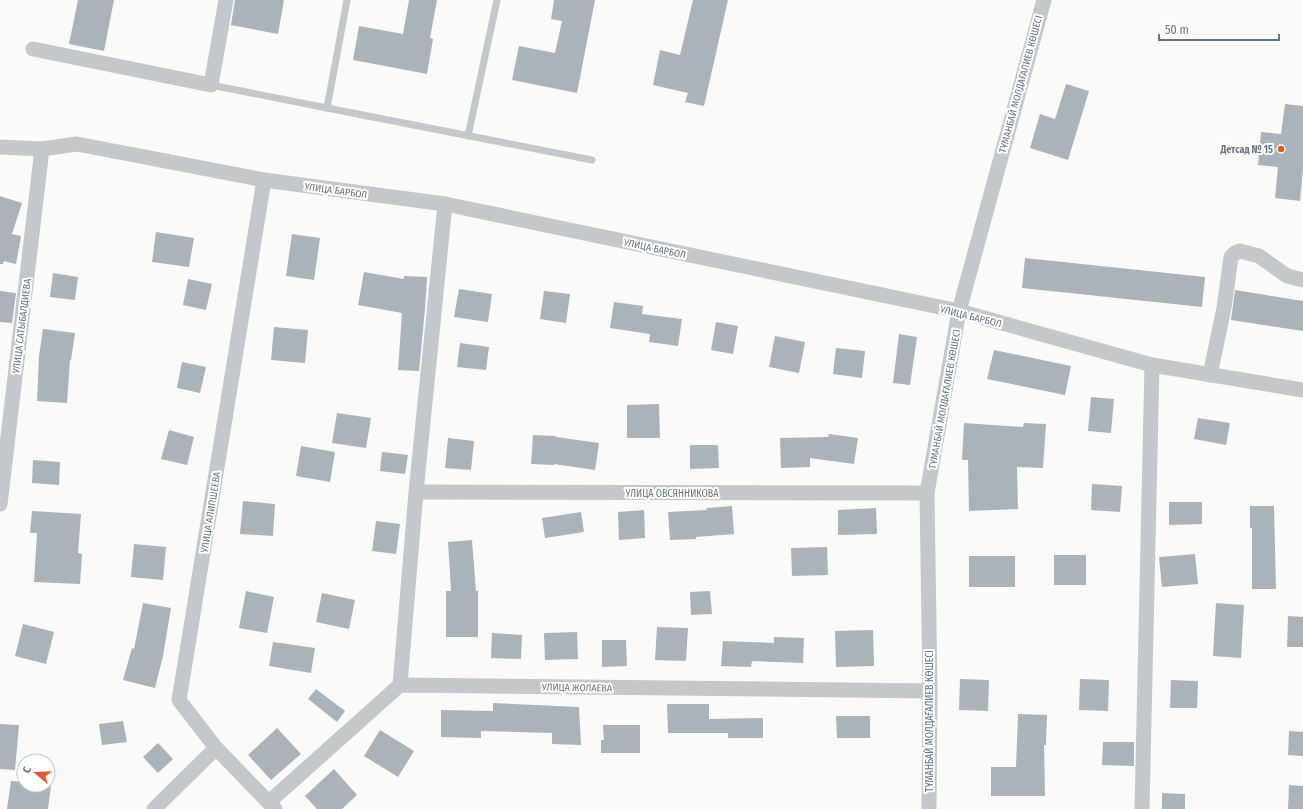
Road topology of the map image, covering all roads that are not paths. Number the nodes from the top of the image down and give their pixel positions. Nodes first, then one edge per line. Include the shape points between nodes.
1 (226, 0) edge
2 (347, 0) edge
3 (498, 0) edge
4 (1044, 0) edge
5 (33, 49) dead end
6 (211, 85) junction
7 (327, 108) junction
8 (468, 136) junction
9 (0, 147) edge
10 (42, 149) junction
11 (592, 160) dead end
12 (264, 180) junction
13 (445, 204) junction
14 (1303, 280) edge
15 (959, 311) junction
16 (1152, 365) junction
17 (1210, 375) junction
18 (1303, 390) edge
19 (416, 492) junction
20 (927, 493) junction
21 (0, 504) edge
22 (400, 685) junction
23 (930, 691) junction
24 (216, 748) junction
25 (272, 806) edge
26 (154, 809) edge
27 (929, 809) edge
28 (1142, 809) edge

1 - 6 street
2 - 7 lane
3 - 8 lane
4 - 15 street, ТҰМАНБАЙ МОЛДАҒАЛИЕВ КӨШЕСІ
5 - 6 street
6 - 7 lane
7 - 8 lane
8 - 11 lane
9 - 10 street, УЛИЦА БАРБОЛ
10 - 12 street, УЛИЦА БАРБОЛ via 77,144
10 - 21 street, УЛИЦА САТЫБАЛДИЕВА
12 - 13 street, УЛИЦА БАРБОЛ
12 - 24 street, УЛИЦА АЛИПШЕЕВА via 179,700
13 - 15 street, УЛИЦА БАРБОЛ
13 - 19 street
14 - 17 street via 1287,276 1259,256 1240,250 1231,257 1224,308
15 - 16 street, УЛИЦА БАРБОЛ
15 - 20 street, ТҰМАНБАЙ МОЛДАҒАЛИЕВ КӨШЕСІ
16 - 17 street, УЛИЦА БАРБОЛ
16 - 28 street
17 - 18 street, УЛИЦА БАРБОЛ
19 - 20 street, УЛИЦА ОВСЯННИКОВА
19 - 22 street
20 - 23 street, ТҰМАНБАЙ МОЛДАҒАЛИЕВ КӨШЕСІ
22 - 23 street, УЛИЦА ЖОЛАЕВА
22 - 25 street
23 - 27 street, ТҰМАНБАЙ МОЛДАҒАЛИЕВ КӨШЕСІ
24 - 25 street, УЛИЦА АЛИПШЕЕВА
24 - 26 street

